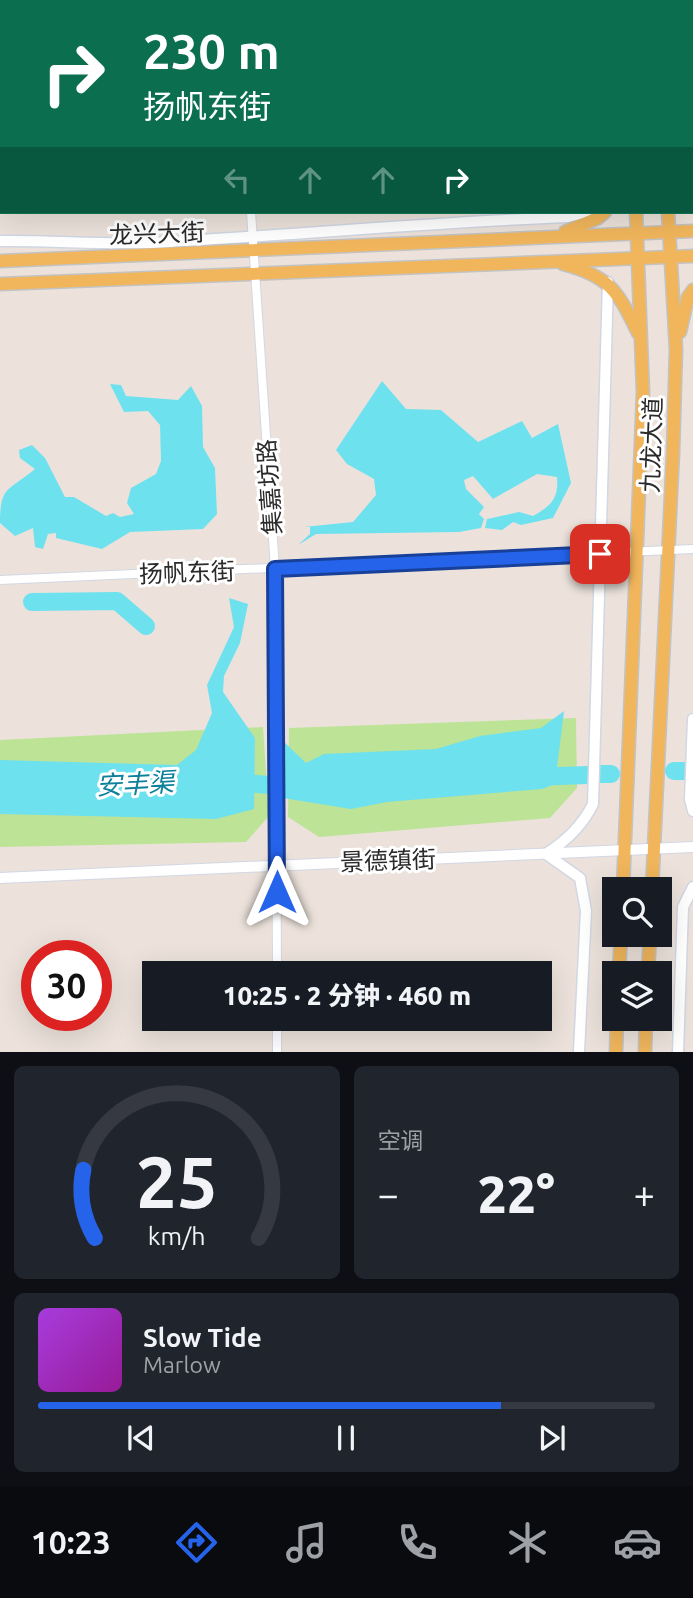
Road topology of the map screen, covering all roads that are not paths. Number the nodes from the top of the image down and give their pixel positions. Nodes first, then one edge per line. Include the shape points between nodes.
1 (251, 214) edge
2 (579, 214) edge
3 (603, 214) edge
4 (636, 214) edge
5 (668, 214) edge
6 (693, 231) edge
7 (670, 232) junction
8 (637, 234) junction
9 (253, 235) junction
10 (559, 235) junction
11 (0, 241) edge
12 (254, 251) junction
13 (693, 256) edge
14 (673, 257) junction
15 (638, 258) junction
16 (0, 261) edge
17 (550, 261) junction
18 (255, 271) junction
19 (608, 282) junction
20 (0, 284) edge
21 (693, 290) edge
22 (641, 337) junction
23 (676, 349) junction
24 (693, 549) edge
25 (667, 551) junction
26 (638, 552) junction
27 (600, 554) junction
28 (275, 569) junction
29 (0, 580) edge
30 (693, 719) edge
31 (693, 811) edge
32 (693, 847) edge
33 (653, 850) junction
34 (625, 851) junction
35 (546, 854) junction
36 (277, 865) junction
37 (624, 877) edge
38 (652, 877) edge
39 (0, 878) edge
40 (693, 887) edge
41 (277, 961) edge
42 (277, 1031) edge
43 (617, 1031) edge
44 (646, 1031) edge
45 (277, 1052) edge
46 (579, 1052) edge
47 (616, 1052) edge
48 (645, 1052) edge
49 (678, 1052) edge

1 - 9 street, 集嘉坊路
2 - 9 main road
3 - 10 main road
4 - 8 main road, 九龙大道
5 - 7 main road, 九龙大道
6 - 7 main road, 龙兴大街
7 - 8 main road, 龙兴大街
7 - 14 main road, 九龙大道
8 - 10 main road, 龙兴大街
8 - 15 main road, 九龙大道
9 - 11 main road via 97,245
9 - 12 street, 集嘉坊路
10 - 12 main road, 龙兴大街
12 - 16 main road, 龙兴大街
12 - 18 street, 集嘉坊路
13 - 14 main road, 龙兴大街
14 - 15 main road, 龙兴大街
14 - 23 main road, 九龙大道
15 - 17 main road, 龙兴大街
15 - 22 main road, 九龙大道
17 - 18 main road, 龙兴大街
17 - 19 main road via 592,272
18 - 20 main road, 龙兴大街
18 - 28 street, 集嘉坊路
19 - 22 main road
19 - 27 main road
21 - 23 main road
22 - 26 main road, 九龙大道
23 - 25 main road, 九龙大道
24 - 25 street, 扬帆东街
25 - 26 street, 扬帆东街
25 - 33 main road, 九龙大道
26 - 27 street, 扬帆东街
26 - 34 main road, 九龙大道
27 - 28 street, 扬帆东街
27 - 35 main road via 593,804 568,840
28 - 29 street, 扬帆东街
28 - 36 street, 集嘉坊路
30 - 31 main road
32 - 33 street, 景德镇街
33 - 34 street, 景德镇街
33 - 38 main road, 九龙大道
34 - 35 street, 景德镇街
34 - 37 main road, 九龙大道
35 - 36 street, 景德镇街
35 - 46 main road via 580,878 586,911
36 - 39 street, 景德镇街
36 - 41 street, 集嘉坊路
40 - 49 main road via 683,907
42 - 45 street
43 - 47 main road
44 - 48 main road

